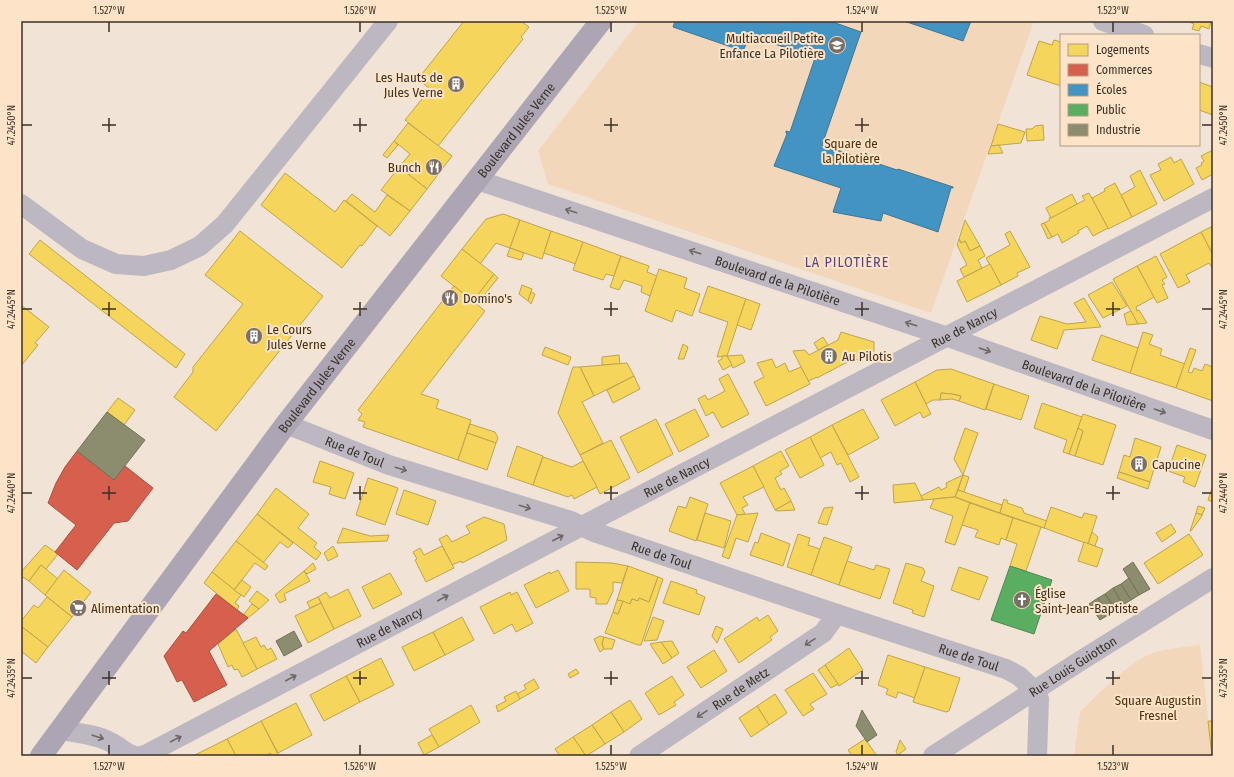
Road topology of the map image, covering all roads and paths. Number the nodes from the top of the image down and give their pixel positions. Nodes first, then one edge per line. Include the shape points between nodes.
1 (388, 21) edge
2 (601, 21) edge
3 (1102, 21) edge
4 (1141, 34) edge
5 (1200, 54) edge
6 (1213, 58) edge
7 (477, 180) junction
8 (1213, 198) edge
9 (21, 204) edge
10 (948, 337) junction
11 (286, 424) junction
12 (1213, 430) edge
13 (583, 526) junction
14 (1213, 578) edge
15 (837, 614) junction
16 (1034, 690) junction
17 (60, 730) junction
18 (40, 756) edge
19 (134, 756) edge
20 (639, 756) edge
21 (933, 756) edge
22 (1036, 756) edge

1 - 9 street via 224,224 194,249 171,260 144,266 116,264 82,249
2 - 7 main road, Boulevard Jules Verne
3 - 4 street
5 - 6 street
10 -> 7 street, Boulevard de la Pilotière
7 - 11 main road, Boulevard Jules Verne
8 - 10 street, Rue de Nancy
10 -> 12 street, Boulevard de la Pilotière
10 - 13 street, Rue de Nancy
11 -> 13 street, Rue de Toul via 389,465
11 - 17 main road, Boulevard Jules Verne
13 - 15 street, Rue de Toul via 594,532
19 -> 13 street, Rue de Nancy via 145,755
14 - 16 street, Rue Louis Guiotton
15 - 16 street, Rue de Toul via 1006,669 1019,676
15 -> 20 street, Rue de Metz via 823,633
16 - 21 street, Rue Louis Guiotton
16 - 22 street via 1039,700
17 - 18 main road, Boulevard Jules Verne
17 -> 19 street, Rue de Nancy via 96,736 112,742

